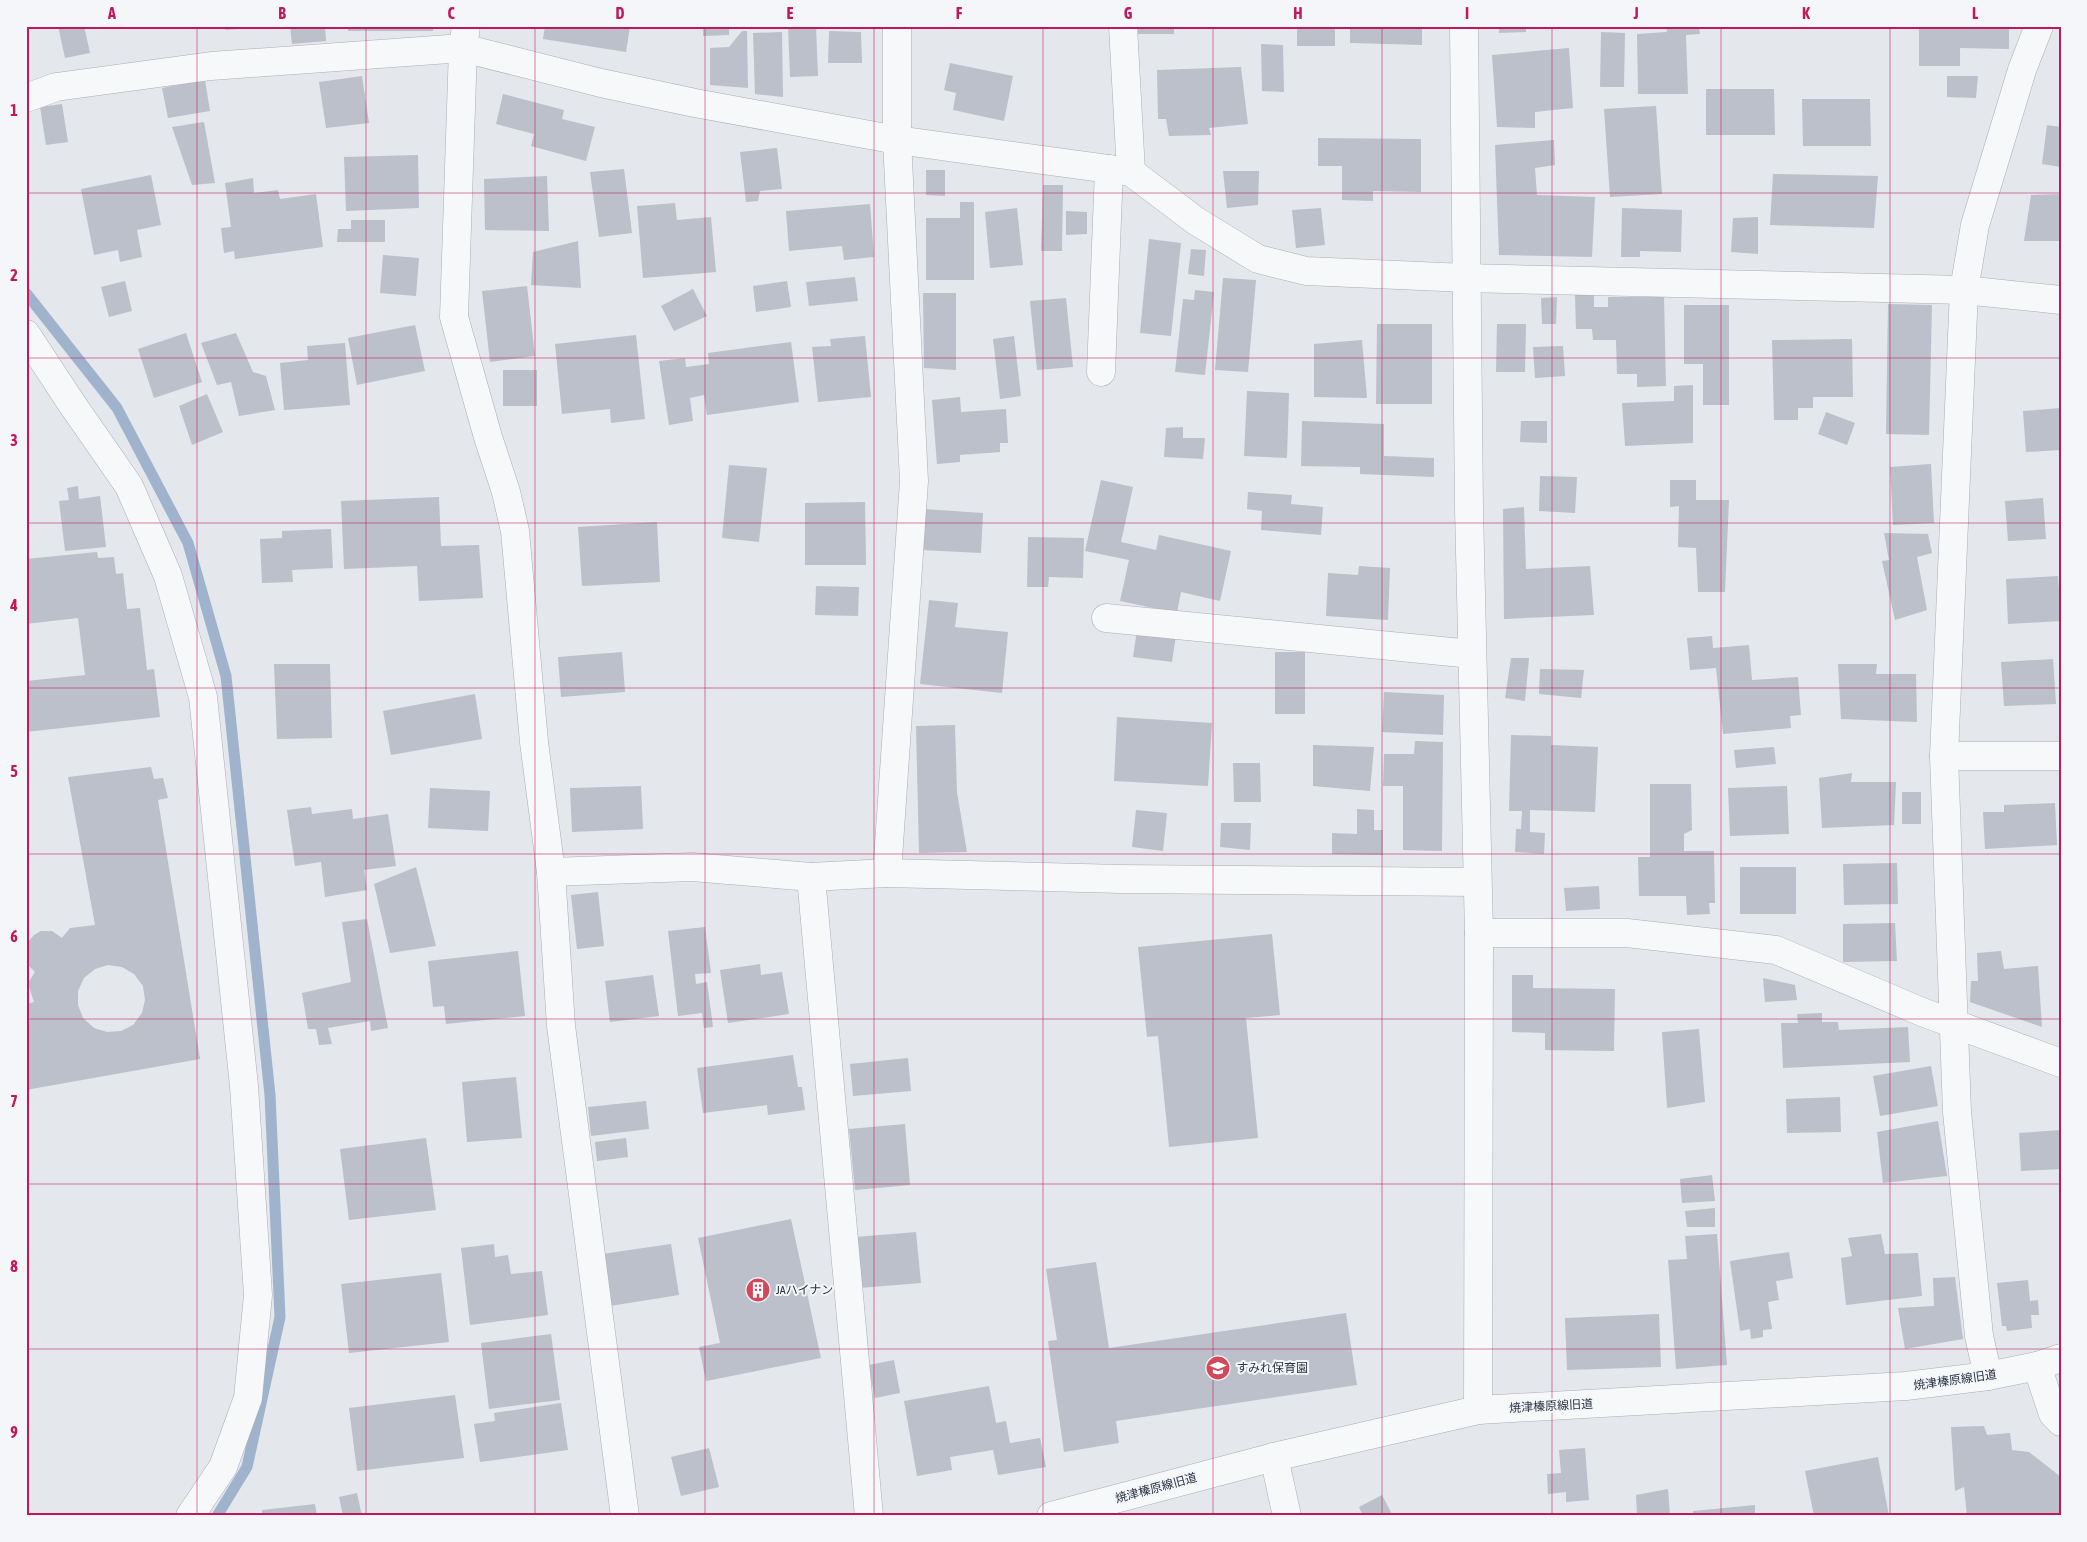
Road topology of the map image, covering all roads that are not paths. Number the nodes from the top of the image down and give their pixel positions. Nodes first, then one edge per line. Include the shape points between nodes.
1 (897, 26) edge
2 (1123, 26) edge
3 (1464, 26) edge
4 (2038, 26) edge
5 (465, 37) edge
6 (26, 98) edge
7 (897, 140) junction
8 (1120, 171) junction
9 (1466, 278) junction
10 (1964, 290) junction
11 (2061, 300) edge
12 (26, 334) edge
13 (1102, 372) dead end
14 (1106, 618) dead end
15 (1472, 654) junction
16 (1944, 756) junction
17 (2061, 756) edge
18 (550, 872) junction
19 (887, 873) junction
20 (811, 877) junction
21 (1477, 882) junction
22 (1480, 933) junction
23 (1953, 1022) junction
24 (2061, 1063) edge
25 (2049, 1362) edge
26 (1988, 1376) junction
27 (1478, 1410) junction
28 (2061, 1422) edge
29 (1274, 1457) junction
30 (190, 1516) edge
31 (625, 1516) edge
32 (869, 1516) edge
33 (1051, 1516) edge
34 (1287, 1516) edge

1 - 7 street
2 - 8 street
3 - 9 street
4 - 10 street via 1975,225
5 - 6 street via 56,87
5 - 7 street via 601,83
5 - 18 street via 454,317 515,531 534,742
7 - 8 street
7 - 19 street via 914,481
8 - 9 street via 1258,259 1306,271
8 - 13 street
9 - 10 street
9 - 15 street
10 - 11 street
10 - 16 street
12 - 30 street via 129,486 168,576 203,697 244,1086 258,1295 248,1398 223,1467
14 - 15 street
15 - 21 street
16 - 17 street
16 - 23 street
18 - 20 street via 692,867
18 - 31 street via 561,1026
19 - 20 street
19 - 21 street
20 - 32 street
21 - 22 street
22 - 23 street via 1627,933 1776,950
22 - 27 street
23 - 24 street
23 - 26 street via 1957,1112 1979,1336
25 - 26 street, 焼津榛原線旧道
25 - 28 street via 2053,1414
26 - 27 street, 焼津榛原線旧道 via 1906,1386
27 - 29 street, 焼津榛原線旧道
29 - 33 street, 焼津榛原線旧道
29 - 34 street

